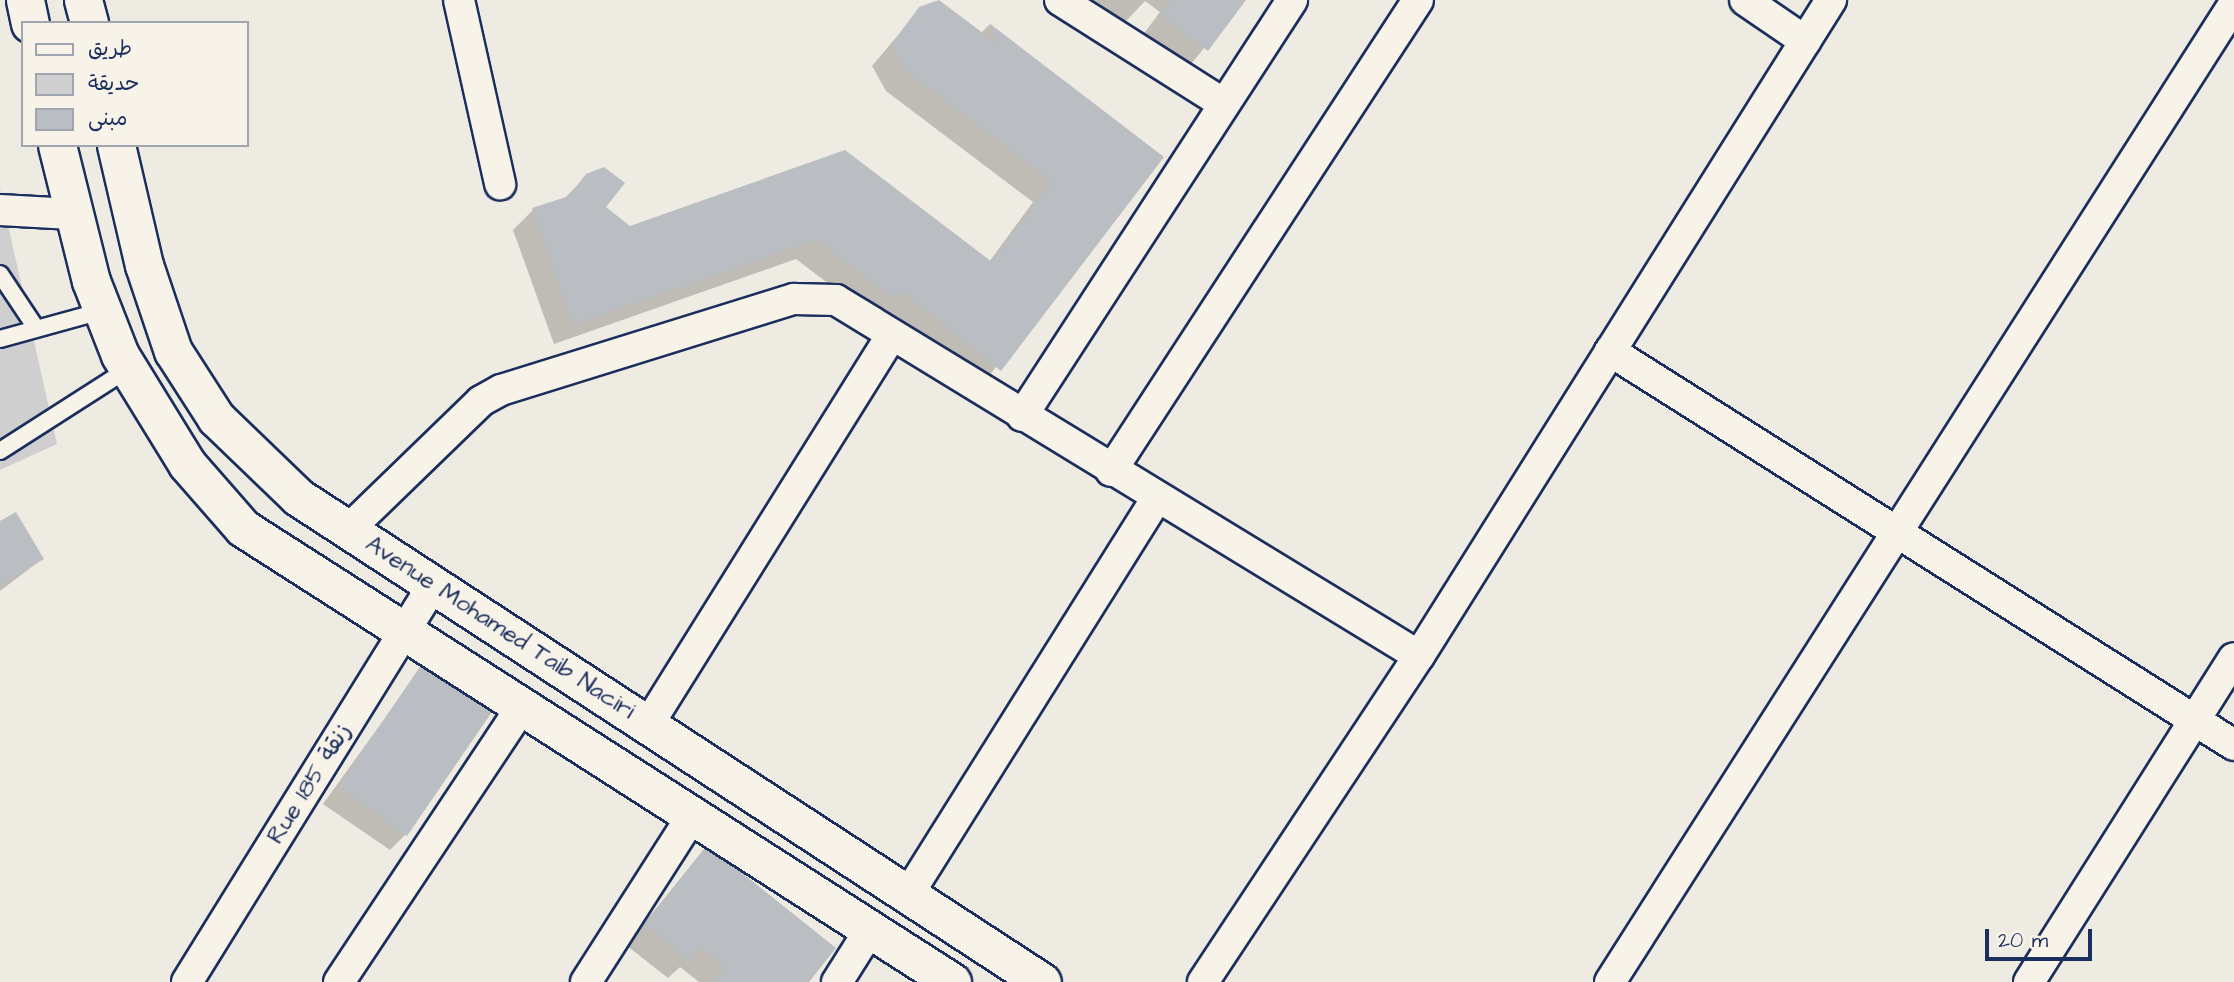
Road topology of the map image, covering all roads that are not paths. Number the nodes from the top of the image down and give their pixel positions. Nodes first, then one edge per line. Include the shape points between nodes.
1 (25, 0) edge
2 (83, 0) edge
3 (459, 0) edge
4 (1060, 0) edge
5 (1292, 0) edge
6 (1418, 0) edge
7 (1745, 0) edge
8 (1831, 0) edge
9 (2234, 4) edge
10 (30, 21) edge
11 (88, 21) edge
12 (1805, 41) junction
13 (1224, 104) junction
14 (57, 147) edge
15 (117, 147) edge
16 (500, 184) dead end
17 (0, 210) edge
18 (72, 214) junction
19 (0, 274) edge
20 (102, 311) junction
21 (36, 328) junction
22 (892, 335) junction
23 (0, 339) edge
24 (1610, 351) junction
25 (128, 369) junction
26 (1022, 416) junction
27 (0, 451) edge
28 (1111, 471) junction
29 (1156, 499) junction
30 (348, 530) junction
31 (1901, 533) junction
32 (433, 586) junction
33 (406, 632) junction
34 (1419, 656) junction
35 (2234, 658) edge
36 (522, 707) junction
37 (2195, 721) junction
38 (648, 725) junction
39 (2234, 745) edge
40 (692, 816) junction
41 (909, 893) junction
42 (870, 928) junction
43 (187, 982) edge
44 (339, 982) edge
45 (586, 982) edge
46 (836, 982) edge
47 (952, 982) edge
48 (1042, 982) edge
49 (1203, 982) edge
50 (1610, 982) edge
51 (2029, 982) edge

1 - 10 street
2 - 11 street
3 - 16 street
4 - 13 street
5 - 13 street
6 - 28 street
7 - 12 street
8 - 12 street
9 - 31 street
12 - 24 street
13 - 26 street
14 - 18 street
15 - 30 street, Avenue Mohamed Taib Naciri via 144,265 173,351 216,418 298,497
17 - 18 street
18 - 20 street
19 - 21 lane
20 - 21 lane
20 - 25 street
21 - 23 lane
22 - 26 street
22 - 30 street via 836,300 794,299 500,390 481,401
22 - 38 street
24 - 31 street
24 - 34 street
25 - 27 lane
25 - 33 street via 187,464 243,528
26 - 28 street
28 - 29 street
29 - 34 street
29 - 41 street
30 - 32 street, Avenue Mohamed Taib Naciri
31 - 37 street
31 - 50 street
32 - 33 street, Rue 185 زنقة
32 - 38 street, Avenue Mohamed Taib Naciri
33 - 36 street
33 - 43 street, Rue 185 زنقة
34 - 49 street
35 - 37 street
36 - 40 street
36 - 44 street
37 - 39 street
37 - 51 street
38 - 41 street, Avenue Mohamed Taib Naciri
40 - 42 street
40 - 45 street
41 - 48 street, Avenue Mohamed Taib Naciri
42 - 46 street
42 - 47 street

